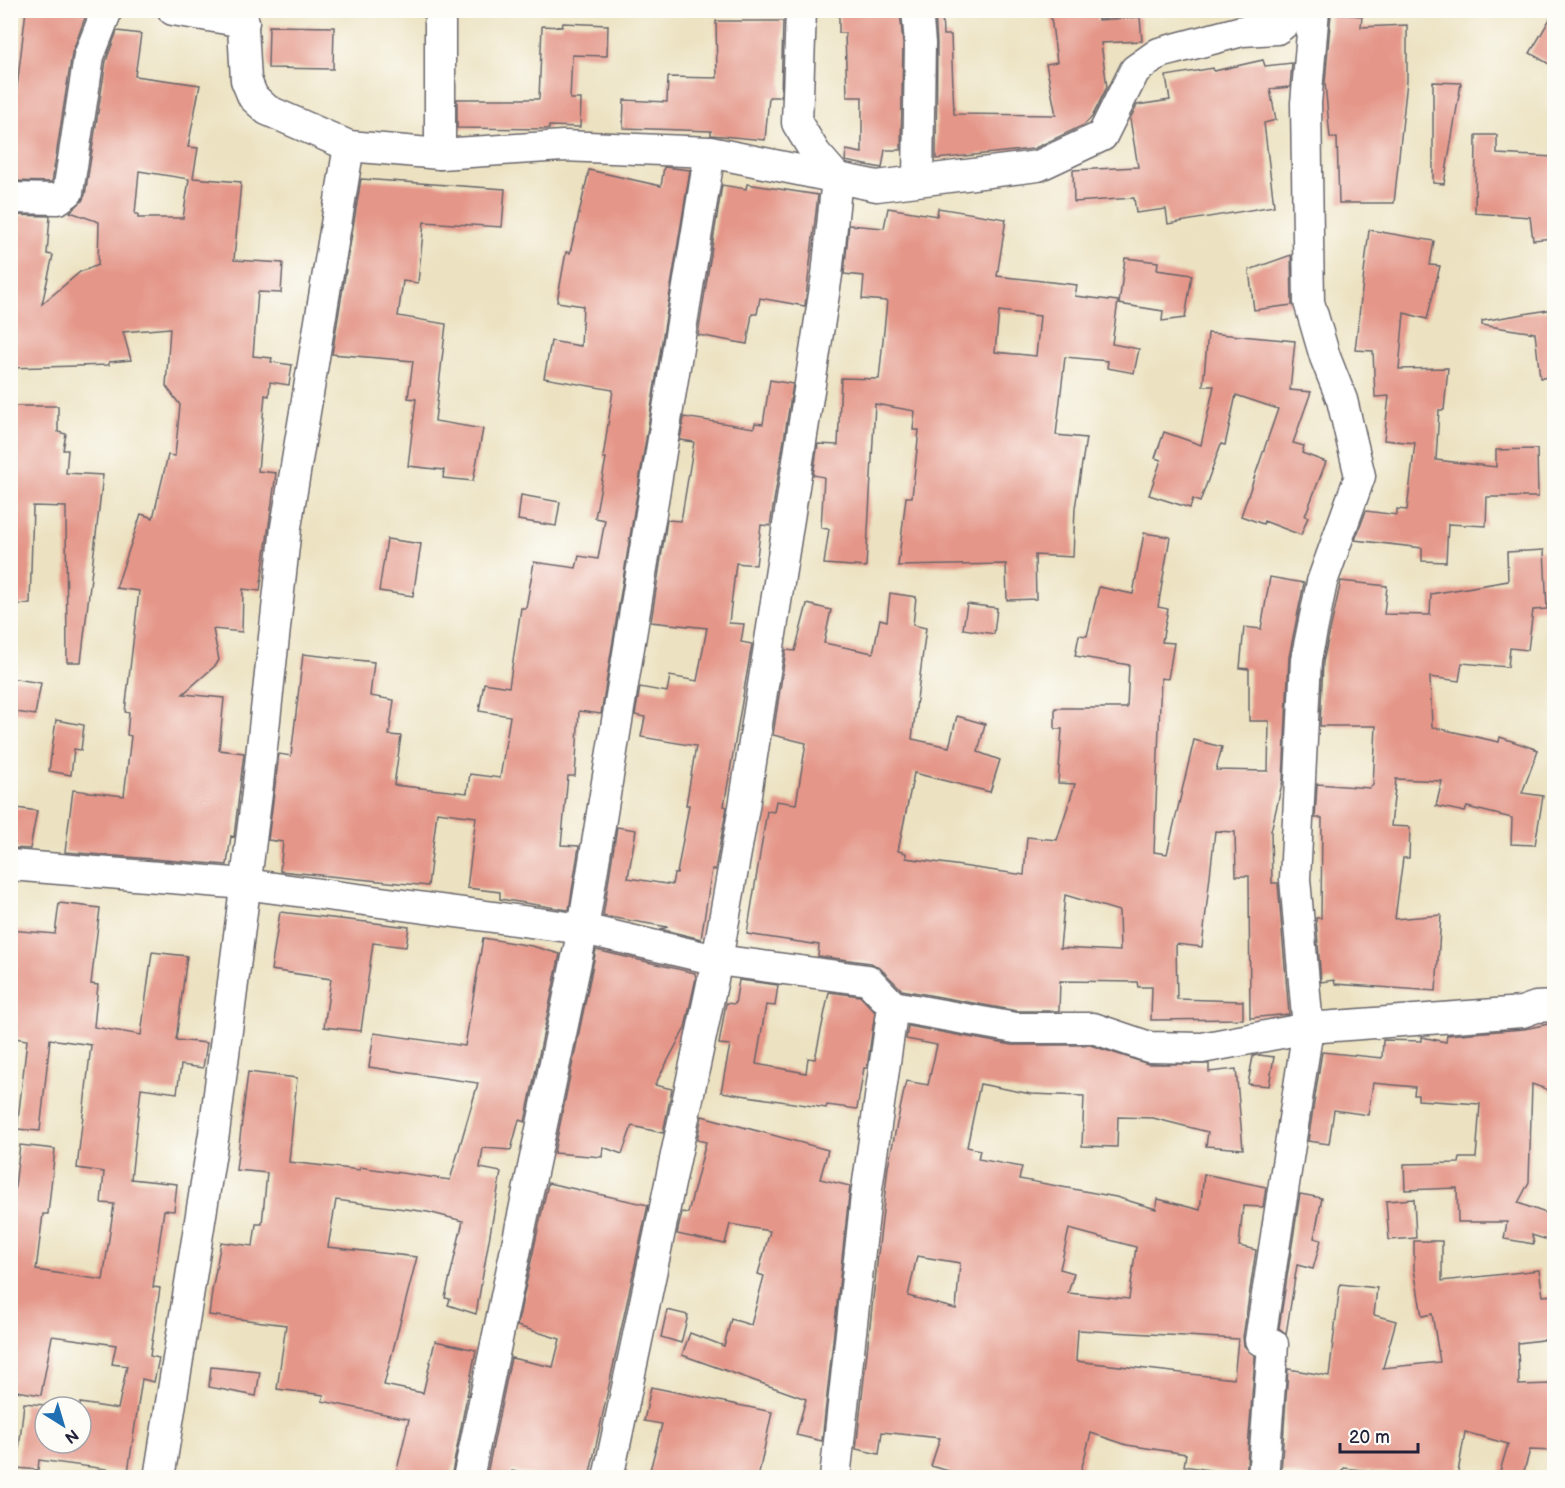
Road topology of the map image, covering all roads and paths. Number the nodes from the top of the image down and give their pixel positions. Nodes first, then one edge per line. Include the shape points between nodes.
1 (107, 10) edge
2 (173, 10) edge
3 (440, 10) edge
4 (801, 10) edge
5 (917, 10) edge
6 (1301, 10) edge
7 (1314, 10) edge
8 (243, 16) edge
9 (349, 146) junction
10 (710, 152) junction
11 (440, 154) junction
12 (837, 178) junction
13 (918, 180) junction
14 (10, 198) edge
15 (10, 865) edge
16 (245, 884) junction
17 (584, 929) junction
18 (717, 960) junction
19 (893, 1006) junction
20 (1554, 1006) edge
21 (1308, 1028) junction
22 (159, 1478) edge
23 (468, 1478) edge
24 (608, 1478) edge
25 (835, 1478) edge
26 (1263, 1478) edge

1 - 14 street via 88,56 68,192 58,199
2 - 8 street
3 - 11 street
4 - 12 street via 797,123
5 - 13 street
6 - 13 street via 1277,29 1242,31 1159,53 1135,70 1102,136 1038,166
7 - 21 street via 1306,103 1310,302 1342,400 1360,476 1322,582 1306,660 1295,879
8 - 9 street via 246,80 253,97 267,110
9 - 11 street
9 - 16 street via 286,527
10 - 11 street via 562,146
10 - 12 street
10 - 17 street
12 - 13 street via 878,186
12 - 18 street via 824,299
15 - 16 street
16 - 17 street
16 - 22 street via 214,1133
17 - 18 street
17 - 23 street
18 - 19 street via 868,980
18 - 24 street
19 - 21 street via 1015,1028 1093,1028 1149,1047 1202,1048
19 - 25 street via 866,1196
20 - 21 street via 1522,1012
21 - 26 street via 1260,1340 1273,1344

